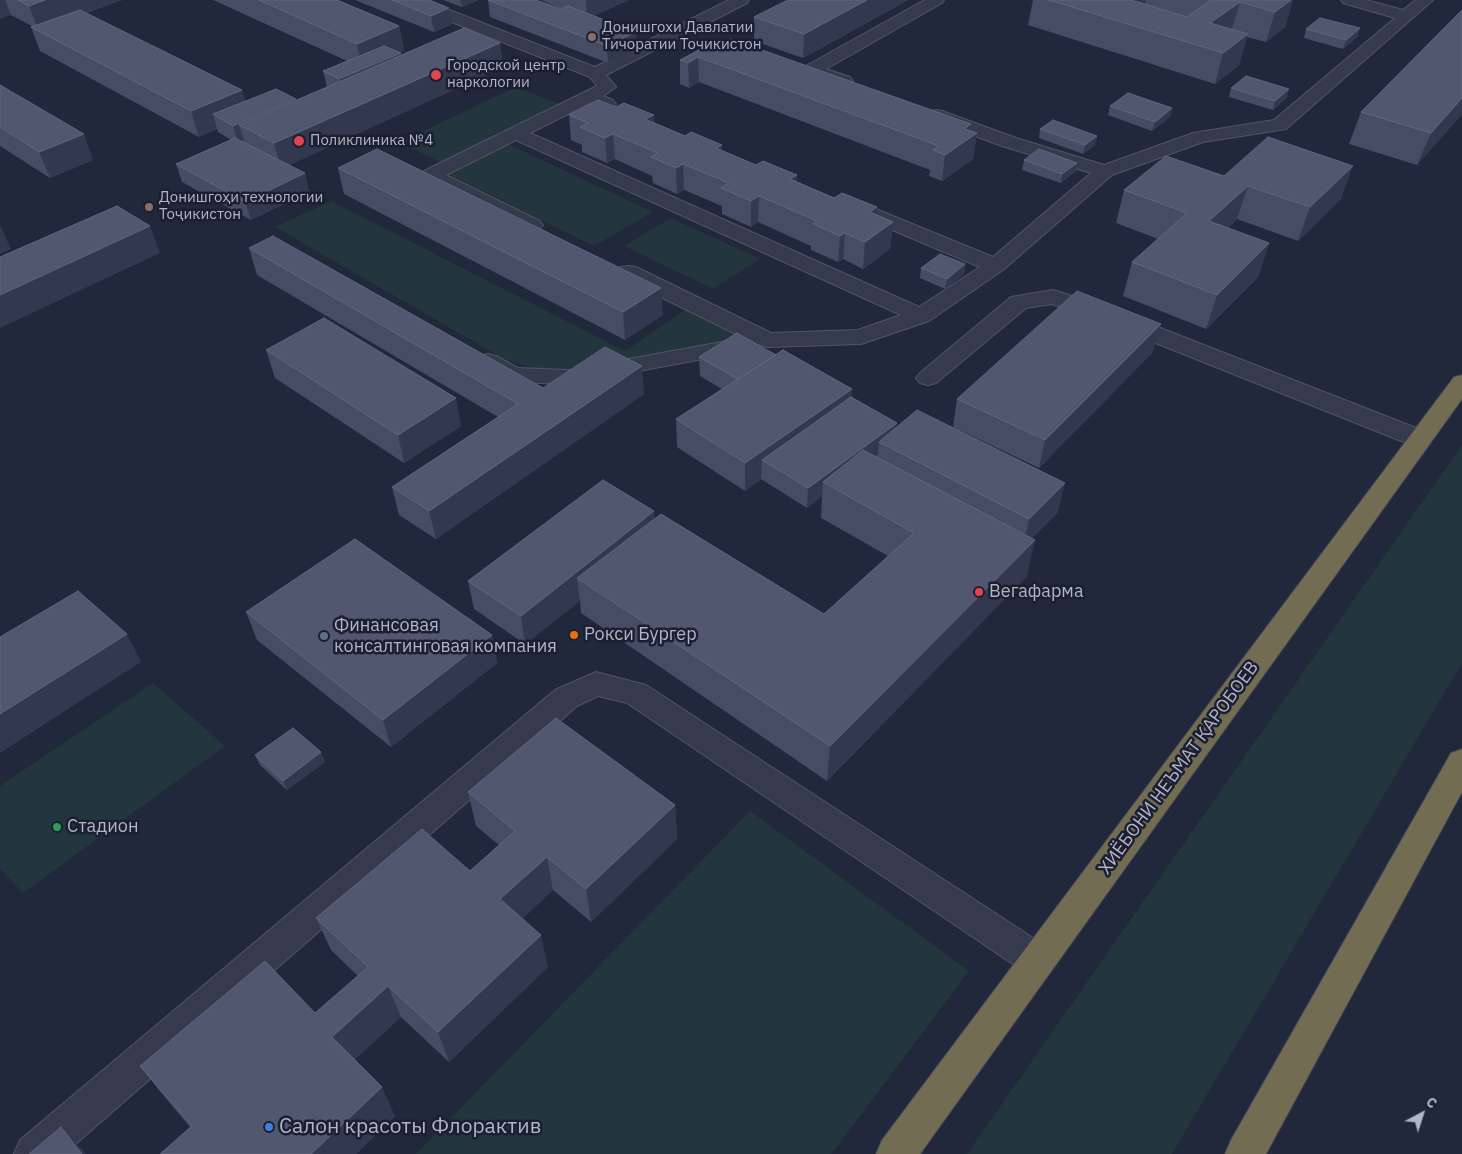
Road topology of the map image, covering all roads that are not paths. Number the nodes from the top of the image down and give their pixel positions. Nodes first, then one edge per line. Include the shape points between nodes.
1 (410, 0) edge
2 (741, 0) edge
3 (936, 0) edge
4 (1349, 0) edge
5 (1424, 0) edge
6 (1406, 16) junction
7 (596, 73) junction
8 (859, 87) edge
9 (589, 97) junction
10 (924, 111) edge
11 (625, 112) edge
12 (516, 134) junction
13 (1105, 171) junction
14 (842, 202) edge
15 (554, 236) edge
16 (608, 262) edge
17 (996, 266) junction
18 (921, 316) junction
19 (767, 340) junction
20 (470, 351) edge
21 (928, 378) dead end
22 (1462, 382) edge
23 (1420, 439) junction
24 (1462, 762) edge
25 (1038, 961) junction
26 (34, 1154) edge
27 (896, 1154) edge
28 (1245, 1154) edge

1 - 7 street
2 - 7 street
3 - 8 street via 812,70
4 - 6 street
5 - 6 street
6 - 13 street via 1280,125 1200,137
7 - 9 street via 607,87
9 - 11 street
9 - 12 street
10 - 13 street via 1009,142
12 - 15 street via 431,175
12 - 18 street
13 - 17 street
14 - 17 street
16 - 19 street
17 - 18 street
18 - 19 street via 861,337
19 - 20 street via 569,377 513,375
21 - 23 street via 1019,302 1053,297 1091,308
22 - 23 highway, ХИЁБОНИ НЕЪМАТ ҚАРОБОЕВ
23 - 25 highway, ХИЁБОНИ НЕЪМАТ ҚАРОБОЕВ
24 - 28 highway
25 - 26 street via 634,693 596,684 566,698
25 - 27 highway, ХИЁБОНИ НЕЪМАТ ҚАРОБОЕВ

